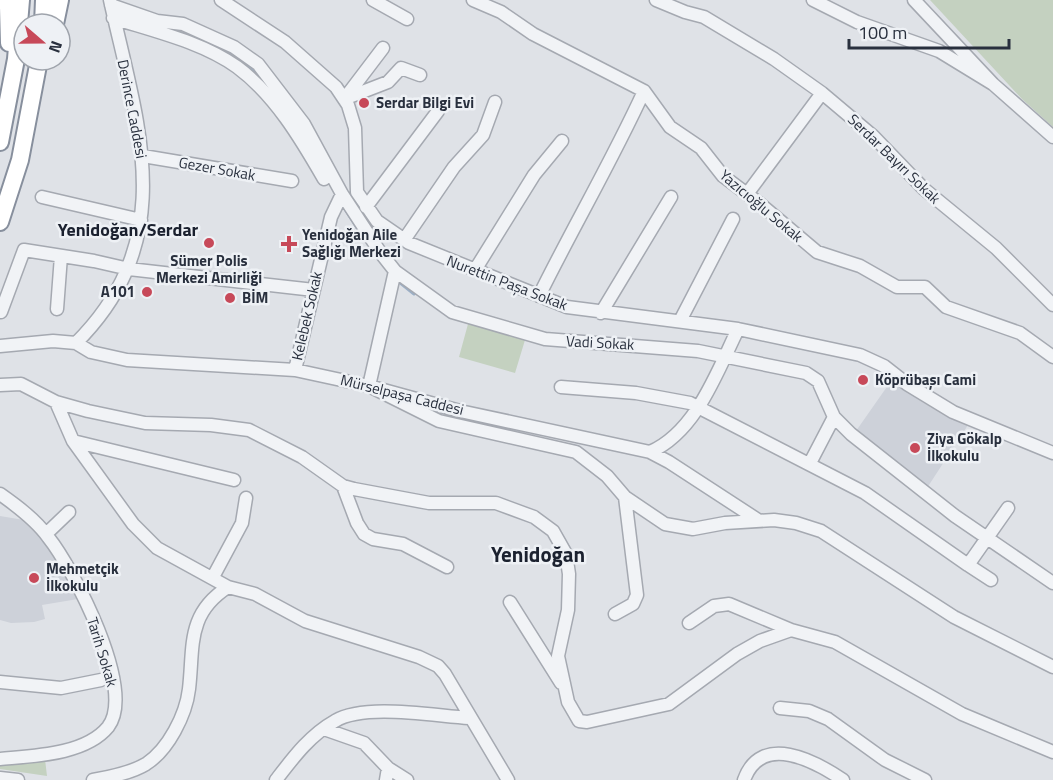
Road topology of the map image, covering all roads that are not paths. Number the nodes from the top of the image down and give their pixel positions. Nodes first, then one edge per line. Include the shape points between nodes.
1 (221, 0) edge
2 (373, 0) edge
3 (473, 0) edge
4 (656, 0) edge
5 (813, 0) edge
6 (914, 0) edge
7 (10, 2) edge
8 (110, 2) edge
9 (677, 5) edge
10 (113, 18) junction
11 (407, 19) dead end
12 (383, 48) dead end
13 (244, 54) junction
14 (235, 65) junction
15 (37, 72) edge
16 (43, 72) edge
17 (420, 75) dead end
18 (993, 84) junction
19 (644, 91) junction
20 (822, 93) junction
21 (344, 99) junction
22 (495, 102) dead end
23 (438, 111) dead end
24 (1053, 137) edge
25 (25, 140) junction
26 (562, 141) dead end
27 (0, 142) edge
28 (143, 156) junction
29 (324, 179) dead end
30 (292, 181) dead end
31 (747, 194) junction
32 (359, 195) junction
33 (42, 196) dead end
34 (671, 197) dead end
35 (344, 198) junction
36 (366, 207) junction
37 (733, 219) dead end
38 (141, 220) junction
39 (0, 222) edge
40 (404, 240) junction
41 (61, 256) junction
42 (129, 269) junction
43 (475, 270) junction
44 (395, 271) junction
45 (314, 290) junction
46 (539, 296) junction
47 (1053, 305) edge
48 (57, 309) dead end
49 (1, 312) edge
50 (601, 313) junction
51 (680, 321) junction
52 (738, 329) junction
53 (76, 343) junction
54 (0, 346) edge
55 (724, 356) junction
56 (1053, 357) edge
57 (295, 370) junction
58 (0, 385) edge
59 (369, 386) junction
60 (561, 387) dead end
61 (56, 402) junction
62 (698, 407) junction
63 (834, 417) junction
64 (73, 441) junction
65 (650, 452) junction
66 (1053, 453) edge
67 (810, 463) junction
68 (234, 480) dead end
69 (343, 486) junction
70 (0, 495) edge
71 (625, 497) junction
72 (246, 498) dead end
73 (1008, 508) dead end
74 (69, 512) dead end
75 (758, 520) junction
76 (46, 534) junction
77 (988, 539) junction
78 (968, 565) junction
79 (447, 567) dead end
80 (213, 577) junction
81 (991, 580) dead end
82 (1053, 583) edge
83 (228, 587) junction
84 (510, 602) dead end
85 (615, 614) dead end
86 (689, 623) dead end
87 (791, 630) junction
88 (1053, 667) edge
89 (101, 680) dead end
90 (0, 682) edge
91 (564, 686) junction
92 (780, 708) dead end
93 (469, 718) junction
94 (324, 729) junction
95 (1053, 752) edge
96 (0, 759) edge
97 (387, 774) edge
98 (0, 778) edge
99 (919, 778) edge
100 (18, 780) edge
101 (93, 780) edge
102 (276, 780) edge
103 (407, 780) edge
104 (508, 780) edge
105 (744, 780) edge
106 (843, 780) edge
107 (897, 780) edge

1 - 21 street, Nurettin Paşa Sokak via 303,57 324,74
2 - 11 street
3 - 19 street, Yazıcıoğlu Sokak
4 - 9 street, Serdar Bayırı Sokak
5 - 18 street via 857,22 939,51
6 - 18 street
7 - 27 highway via 10,97
8 - 10 street, Derince Caddesi
8 - 13 street, Vadi Sokak via 156,21 183,24
9 - 20 street, Serdar Bayırı Sokak via 704,16 774,58
10 - 14 street via 179,40
10 - 28 street, Derince Caddesi
12 - 21 street
13 - 14 street
13 - 35 street, Vadi Sokak via 267,74 293,108
14 - 29 street via 298,136
15 - 25 highway
16 - 25 highway
17 - 21 street via 401,68 388,82
18 - 24 street
19 - 31 street, Yazıcıoğlu Sokak via 670,127 701,148 723,176
19 - 46 street
20 - 31 street
20 - 47 street, Serdar Bayırı Sokak via 873,136 924,189 996,248
21 - 32 street, Nurettin Paşa Sokak via 355,128 355,181
22 - 40 street via 483,135 454,166
23 - 36 street
25 - 39 highway
26 - 43 street via 522,192
28 - 30 street, Gezer Sokak
28 - 38 street, Derince Caddesi
31 - 56 street, Yazıcıoğlu Sokak via 817,252 860,266 897,287 925,287 946,307 1020,333
32 - 35 street
32 - 36 street, Nurettin Paşa Sokak
33 - 38 street
34 - 50 street
35 - 44 street, Vadi Sokak
35 - 45 street, Kelebek Sokak via 332,212
36 - 40 street, Nurettin Paşa Sokak via 377,221
37 - 51 street
38 - 42 street, Derince Caddesi
40 - 43 street, Nurettin Paşa Sokak
41 - 42 street
41 - 48 street
41 - 49 street via 24,250
42 - 45 street
42 - 53 street, Derince Caddesi via 117,293
43 - 46 street, Nurettin Paşa Sokak
44 - 55 street, Vadi Sokak via 459,315 545,339 657,346
44 - 59 street
45 - 57 street, Kelebek Sokak
46 - 50 street, Nurettin Paşa Sokak via 567,307
50 - 51 street, Nurettin Paşa Sokak
51 - 52 street, Nurettin Paşa Sokak
52 - 55 street
52 - 66 street, Nurettin Paşa Sokak via 874,360 953,412
53 - 54 street, Mürselpaşa Caddesi via 43,340
53 - 57 street, Mürselpaşa Caddesi via 91,352 127,360
55 - 62 street
55 - 63 street, Vadi Sokak via 813,376 823,388
57 - 59 street, Mürselpaşa Caddesi
58 - 61 street via 21,384
59 - 65 street, Mürselpaşa Caddesi via 460,411
59 - 71 street via 446,423 576,452 607,476
60 - 62 street via 655,395
61 - 64 street
61 - 69 street via 154,424 249,430 303,457
62 - 65 street via 671,440
62 - 67 street
63 - 67 street
63 - 77 street
64 - 68 street
64 - 80 street via 145,538 165,553
65 - 75 street, Mürselpaşa Caddesi
67 - 78 street via 873,497
69 - 79 street via 364,534 403,544
69 - 91 street via 429,503 496,503 547,525 559,540 568,564 568,610 558,656
70 - 76 street, Tarih Sokak
71 - 75 street via 656,519 686,530
71 - 85 street via 637,595 633,604
72 - 80 street via 242,523
73 - 77 street
74 - 76 street
75 - 88 street via 796,523 821,531 954,617
76 - 96 street, Tarih Sokak via 72,574 93,620 110,668 115,707 106,728 76,746
77 - 78 street
77 - 82 street
78 - 81 street
80 - 83 street
83 - 93 street via 255,594 322,627 438,666
83 - 101 street via 213,599 195,625 187,704 163,746 140,767
84 - 91 street
86 - 87 street via 714,606 729,604
87 - 91 street via 760,640 662,707 583,723 572,712
87 - 95 street via 835,642 962,714
89 - 90 street via 61,688
92 - 99 street via 809,711 828,719 869,750
93 - 94 street via 365,713 344,717
93 - 104 street
94 - 97 street via 364,743
94 - 102 street via 297,753
97 - 103 street
98 - 100 street
99 - 107 street
105 - 106 street via 759,759 785,753 816,763

